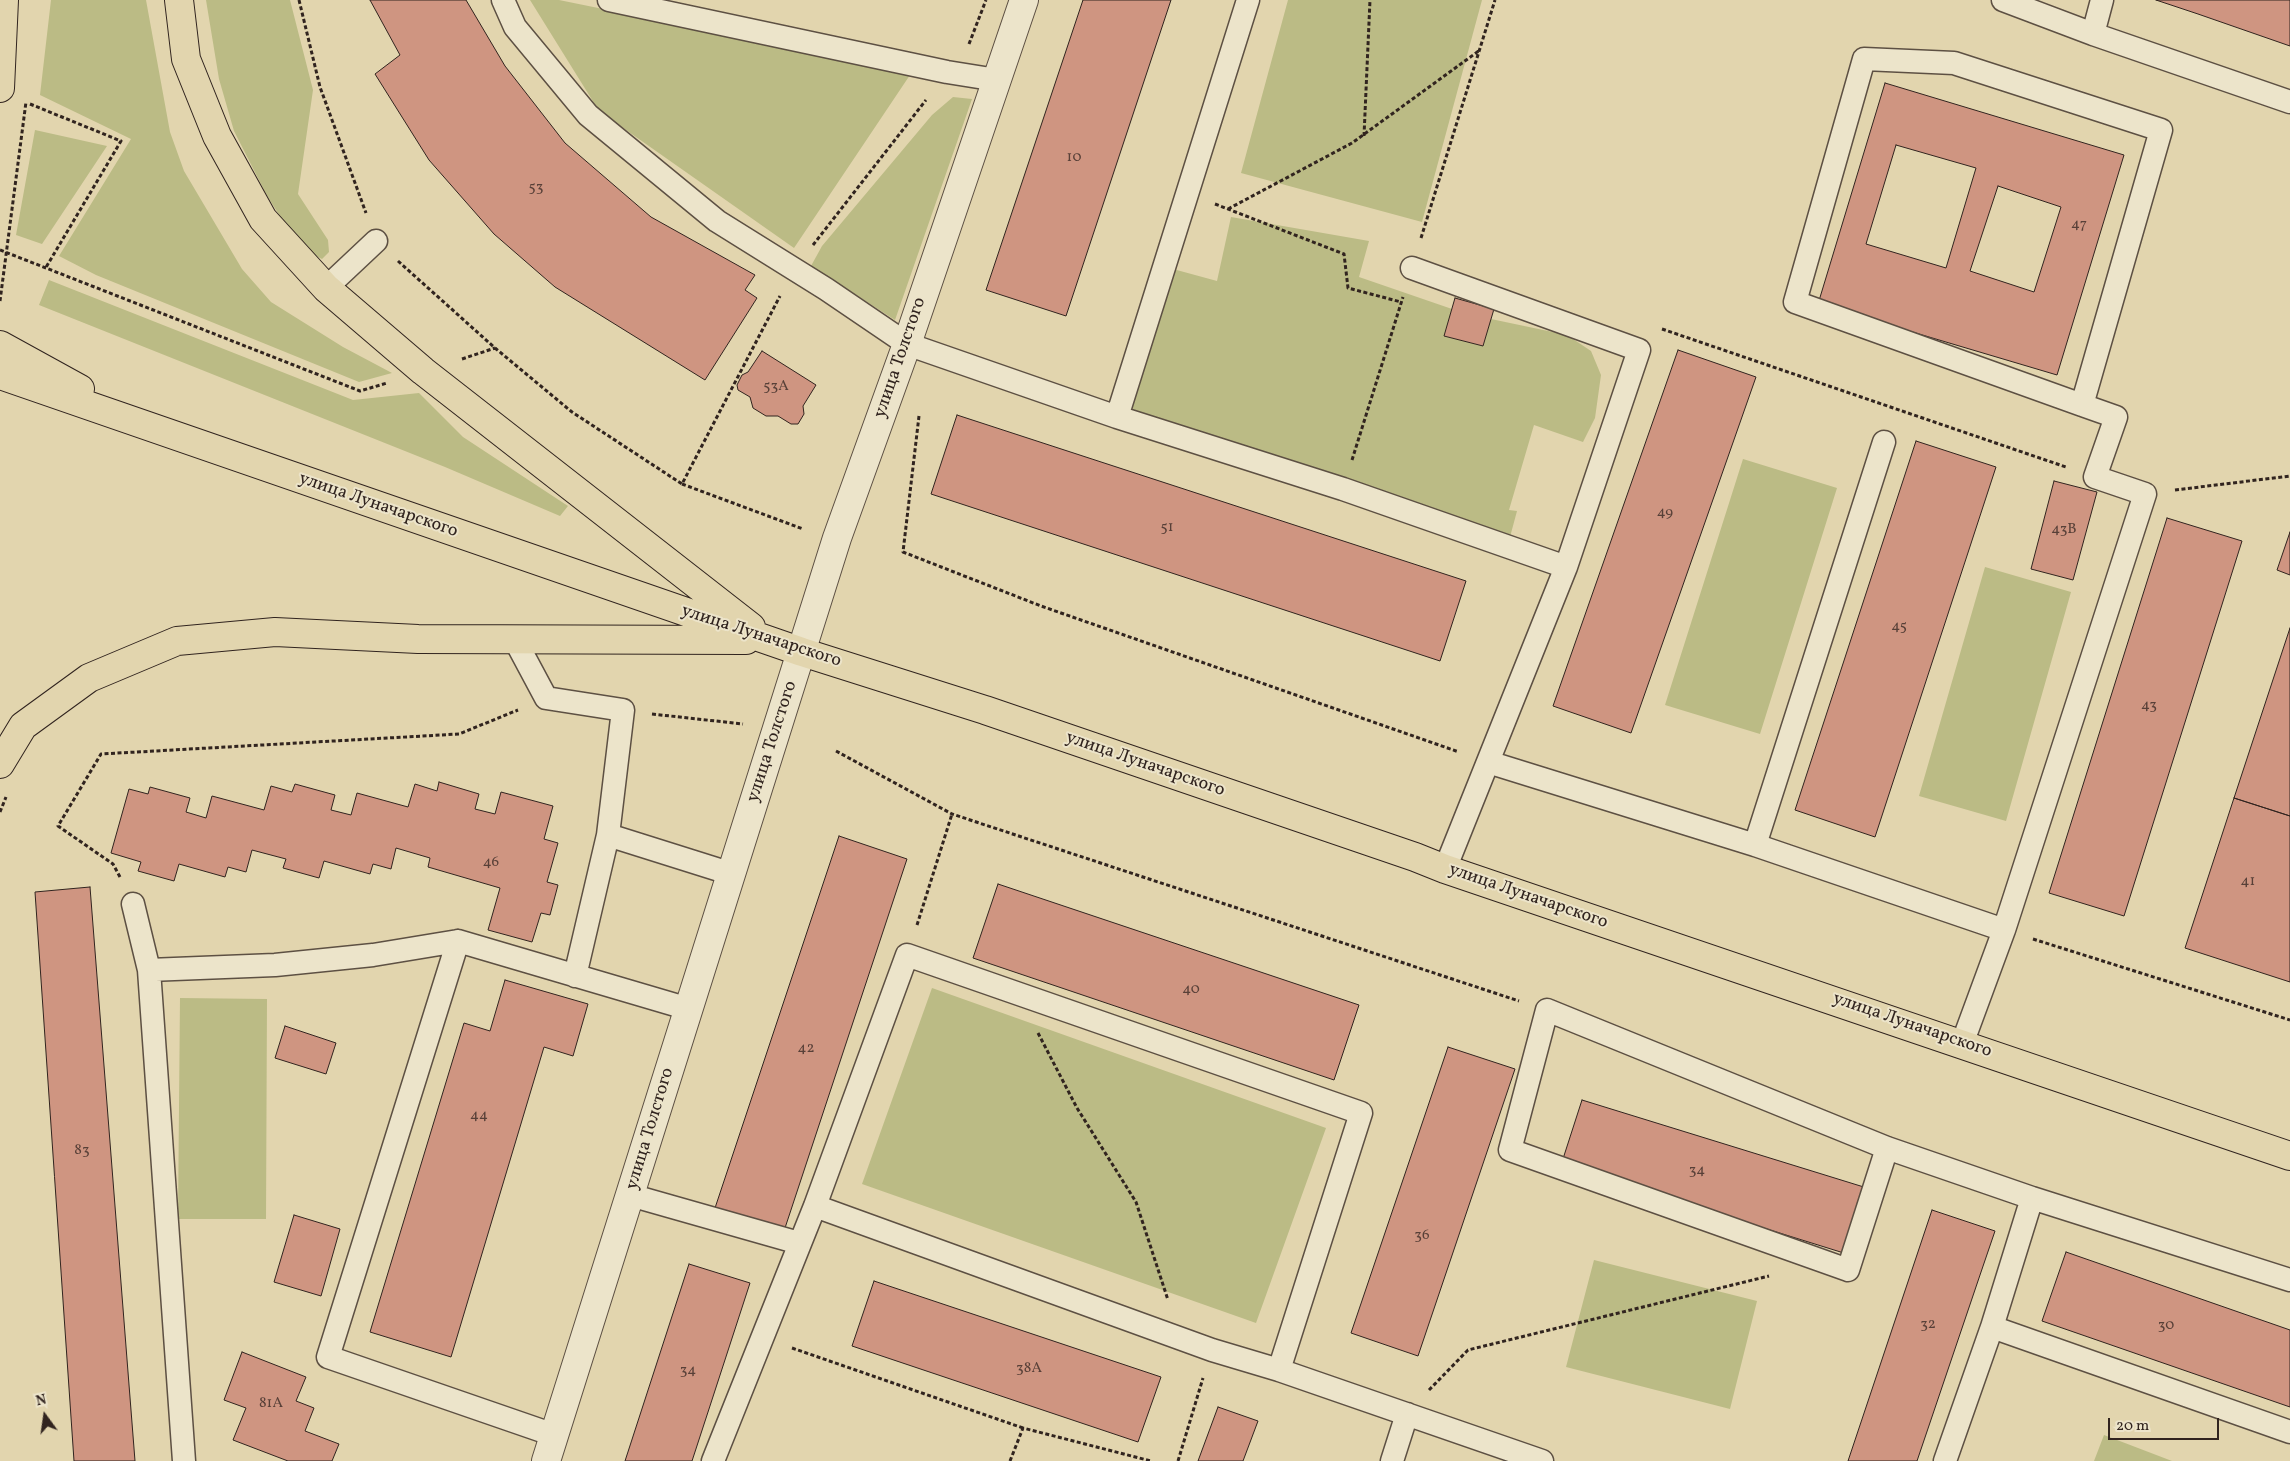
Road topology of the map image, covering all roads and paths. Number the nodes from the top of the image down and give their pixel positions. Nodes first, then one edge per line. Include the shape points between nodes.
1 (4, 0) edge
2 (179, 0) edge
3 (300, 0) edge
4 (503, 0) edge
5 (609, 0) edge
6 (986, 0) edge
7 (1024, 0) edge
8 (1248, 0) edge
9 (1370, 0) edge
10 (2004, 0) edge
11 (2102, 0) edge
12 (2093, 34) junction
13 (1480, 50) dead end
14 (948, 72) junction
15 (997, 80) junction
16 (1, 84) edge
17 (2290, 102) edge
18 (1364, 136) junction
19 (1187, 194) junction
20 (1228, 209) junction
21 (376, 241) junction
22 (0, 250) edge
23 (1412, 268) dead end
24 (45, 269) junction
25 (794, 269) junction
26 (326, 288) junction
27 (0, 301) edge
28 (1401, 302) dead end
29 (907, 344) junction
30 (0, 345) edge
31 (494, 348) junction
32 (1639, 350) junction
33 (423, 371) junction
34 (0, 375) edge
35 (2082, 405) junction
36 (1117, 417) junction
37 (147, 426) junction
38 (1884, 442) dead end
39 (2290, 476) edge
40 (2094, 477) junction
41 (682, 484) junction
42 (2145, 494) junction
43 (803, 529) dead end
44 (903, 552) dead end
45 (1566, 567) junction
46 (515, 640) junction
47 (768, 640) junction
48 (802, 652) junction
49 (546, 698) junction
50 (623, 710) junction
51 (751, 725) dead end
52 (836, 751) dead end
53 (1488, 762) junction
54 (0, 764) edge
55 (952, 814) junction
56 (608, 834) junction
57 (1755, 845) junction
58 (1445, 869) junction
59 (732, 874) junction
60 (134, 904) joint
61 (2004, 930) junction
62 (458, 942) junction
63 (907, 955) junction
64 (149, 970) junction
65 (575, 976) junction
66 (1017, 993) junction
67 (688, 1010) junction
68 (1547, 1010) junction
69 (2290, 1020) edge
70 (1962, 1044) junction
71 (1887, 1148) junction
72 (2290, 1156) edge
73 (630, 1195) junction
74 (2032, 1198) junction
75 (815, 1206) junction
76 (799, 1243) junction
77 (1824, 1262) junction
78 (2290, 1280) edge
79 (1992, 1327) junction
80 (762, 1338) junction
81 (1180, 1338) junction
82 (1212, 1350) junction
83 (1278, 1370) junction
84 (1407, 1414) junction
85 (1023, 1428) junction
86 (2290, 1432) edge
87 (554, 1435) junction
88 (184, 1461) edge
89 (546, 1461) edge
90 (714, 1461) edge
91 (1010, 1461) edge
92 (1151, 1461) edge
93 (1178, 1461) edge
94 (1392, 1461) edge
95 (1542, 1461) edge
96 (1945, 1461) edge

1 - 16 main road
2 - 26 main road via 186,59 217,136 263,219
3 - 21 path via 320,87
4 - 25 lane via 515,27 588,115 717,221
5 - 14 lane
6 - 14 path via 971,42
7 - 15 street, улица Толстого
8 - 19 lane
9 - 18 path
10 - 12 lane
11 - 12 lane
12 - 17 lane
13 - 18 path
14 - 15 lane
14 - 25 path
15 - 29 street, улица Толстого
18 - 20 path
19 - 20 path
19 - 36 lane
20 - 28 path via 1344,254 1348,288
21 - 26 lane
21 - 31 path
22 - 24 path
23 - 32 lane
24 - 27 path, bridge via 121,141 26,102
24 - 33 path via 360,391
25 - 29 lane
25 - 41 path
26 - 33 main road
29 - 36 lane
29 - 48 street, улица Толстого via 837,538
30 - 37 main road
31 - 33 path
31 - 41 path via 572,412
32 - 40 path via 1646,324
32 - 45 lane
33 - 47 main road
34 - 37 main road, улица Луначарского
35 - 35 lane via 1795,302 1864,59 1954,63 2161,130
35 - 40 lane via 2116,417
36 - 45 lane via 1343,489
37 - 47 main road, улица Луначарского
38 - 57 lane
39 - 42 path
40 - 42 lane
41 - 43 path
42 - 61 lane
44 - 53 path via 1041,606
45 - 53 lane
46 - 47 main road
46 - 49 lane
46 - 54 main road via 275,632 177,641 89,678 23,726
47 - 48 main road, улица Луначарского
48 - 58 main road, улица Луначарского via 985,710
48 - 59 street, улица Толстого
49 - 50 lane
49 - 60 path via 459,734 101,754 58,826 113,864
50 - 51 path
50 - 56 lane
52 - 55 path
53 - 57 lane
53 - 58 lane
55 - 63 path
55 - 68 path
56 - 59 lane
56 - 65 lane
57 - 61 lane
58 - 70 main road, улица Луначарского
59 - 67 street, улица Толстого
60 - 64 lane
61 - 69 path
61 - 70 lane
62 - 64 lane via 275,965
62 - 65 lane
62 - 87 lane via 328,1356
63 - 66 lane
63 - 75 lane
64 - 88 lane
65 - 67 lane
66 - 81 path via 1077,1108 1136,1202
66 - 83 lane via 1361,1113
67 - 73 street, улица Толстого
68 - 71 lane
68 - 77 lane via 1510,1150
70 - 72 main road, улица Луначарского
71 - 74 lane
71 - 77 lane via 1848,1270
73 - 76 lane
73 - 87 street, улица Толстого
74 - 78 lane
74 - 79 lane
75 - 76 lane
75 - 81 lane
76 - 80 lane
77 - 84 path via 1468,1350
79 - 86 lane
79 - 96 lane
80 - 85 path
80 - 90 lane
81 - 82 lane
82 - 83 lane
82 - 93 path
83 - 84 lane
84 - 94 lane
84 - 95 lane
85 - 91 path
85 - 92 path
87 - 89 street, улица Толстого

